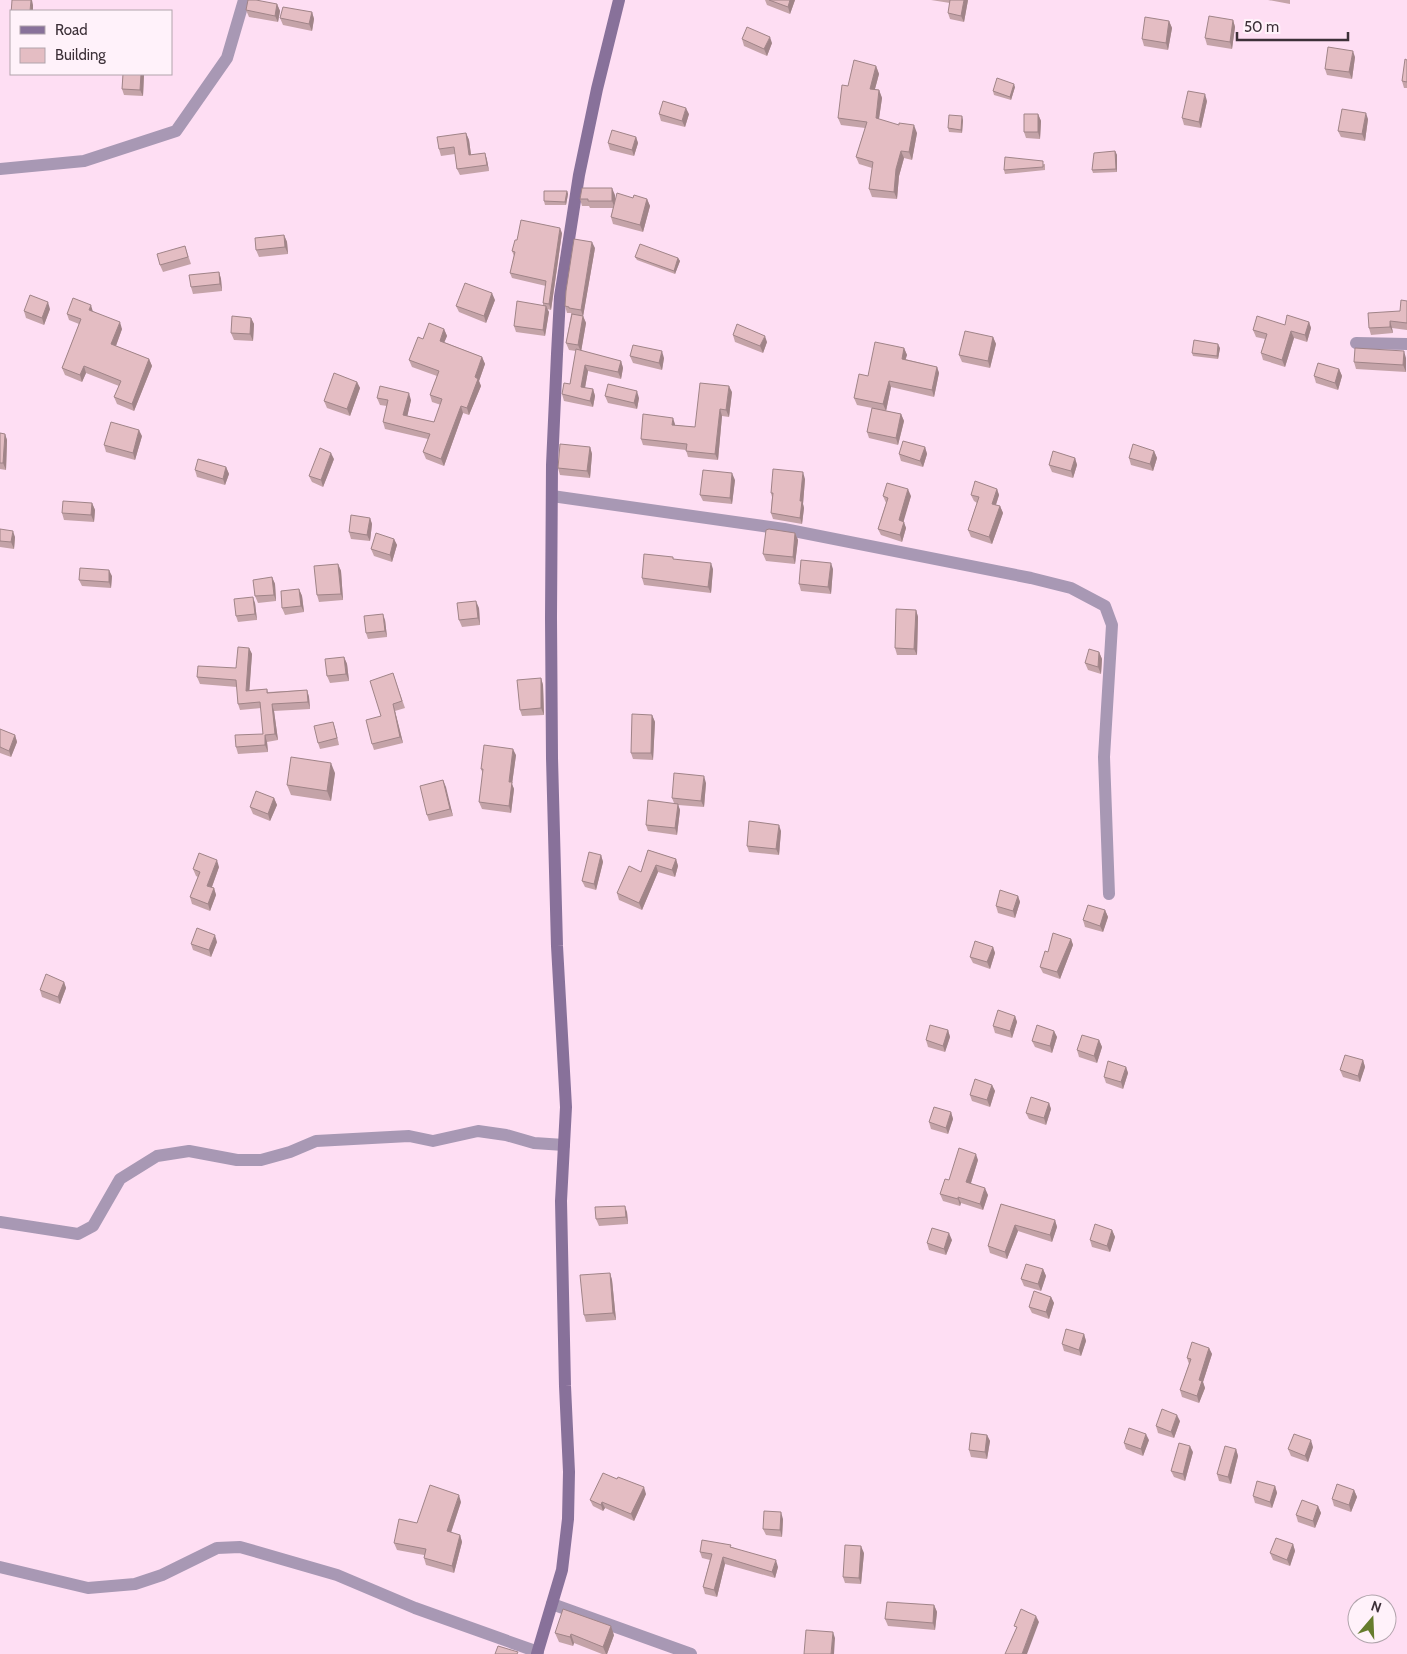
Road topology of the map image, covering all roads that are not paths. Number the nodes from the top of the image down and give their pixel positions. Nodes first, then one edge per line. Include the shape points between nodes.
1 (244, 0) edge
2 (619, 0) edge
3 (0, 169) edge
4 (1356, 343) dead end
5 (1407, 344) edge
6 (552, 496) junction
7 (1109, 894) dead end
8 (564, 1145) junction
9 (0, 1222) edge
10 (0, 1567) edge
11 (552, 1604) junction
12 (537, 1653) edge
13 (690, 1654) edge

1 - 3 street via 227,58 176,131 84,161
2 - 6 street via 579,176 560,296
4 - 5 street
6 - 7 street via 794,530 1031,578 1071,588 1105,606 1112,625 1104,757
6 - 8 street via 552,758 557,946 566,1107
8 - 9 street via 534,1143 478,1131 432,1141 409,1136 316,1141 261,1160 237,1160 188,1151 157,1156 120,1179 94,1226 78,1234
8 - 11 street via 561,1210 570,1472 562,1570
10 - 12 street via 88,1588 135,1584 162,1575 217,1548 240,1547 338,1575 415,1608
11 - 12 street
11 - 13 street

